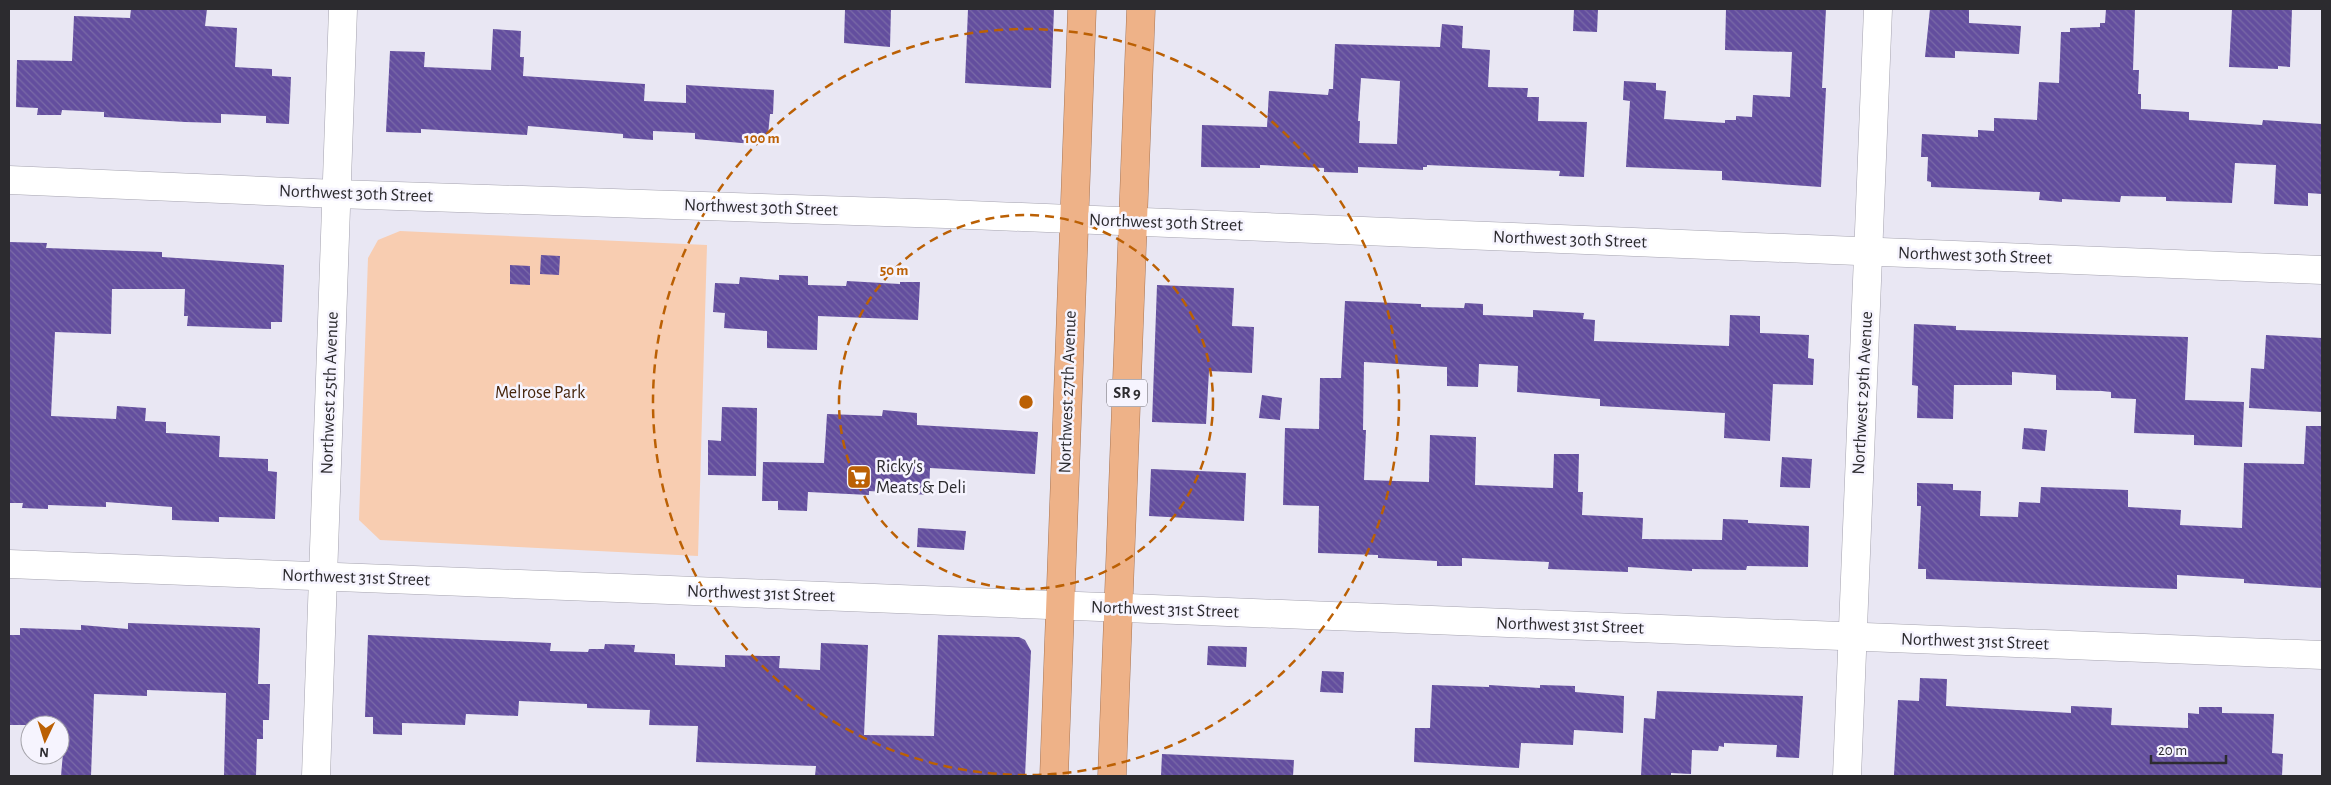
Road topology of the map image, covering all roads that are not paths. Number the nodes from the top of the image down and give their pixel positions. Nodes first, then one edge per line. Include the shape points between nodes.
1 (343, 9) edge
2 (1082, 9) edge
3 (1140, 9) edge
4 (1878, 9) edge
5 (9, 180) edge
6 (337, 194) junction
7 (1074, 220) junction
8 (1133, 222) junction
9 (1869, 252) junction
10 (2322, 270) edge
11 (9, 564) edge
12 (324, 577) junction
13 (1061, 606) junction
14 (1119, 608) junction
15 (1852, 637) junction
16 (2322, 655) edge
17 (316, 776) edge
18 (1054, 776) edge
19 (1112, 776) edge
20 (1847, 776) edge

1 - 6 street, Northwest 25th Avenue
2 - 7 highway, Northwest 27th Avenue
3 - 8 highway, SR 9
4 - 9 street, Northwest 29th Avenue
5 - 6 street, Northwest 30th Street
6 - 7 street, Northwest 30th Street
6 - 12 street, Northwest 25th Avenue
7 - 8 street, Northwest 30th Street
7 - 13 highway, Northwest 27th Avenue
8 - 9 street, Northwest 30th Street
8 - 14 highway, SR 9
9 - 10 street, Northwest 30th Street
9 - 15 street, Northwest 29th Avenue
11 - 12 street, Northwest 31st Street
12 - 13 street, Northwest 31st Street
12 - 17 street, Northwest 25th Avenue
13 - 14 street, Northwest 31st Street
13 - 18 highway, Northwest 27th Avenue
14 - 15 street, Northwest 31st Street
14 - 19 highway, SR 9
15 - 16 street, Northwest 31st Street
15 - 20 street, Northwest 29th Avenue

